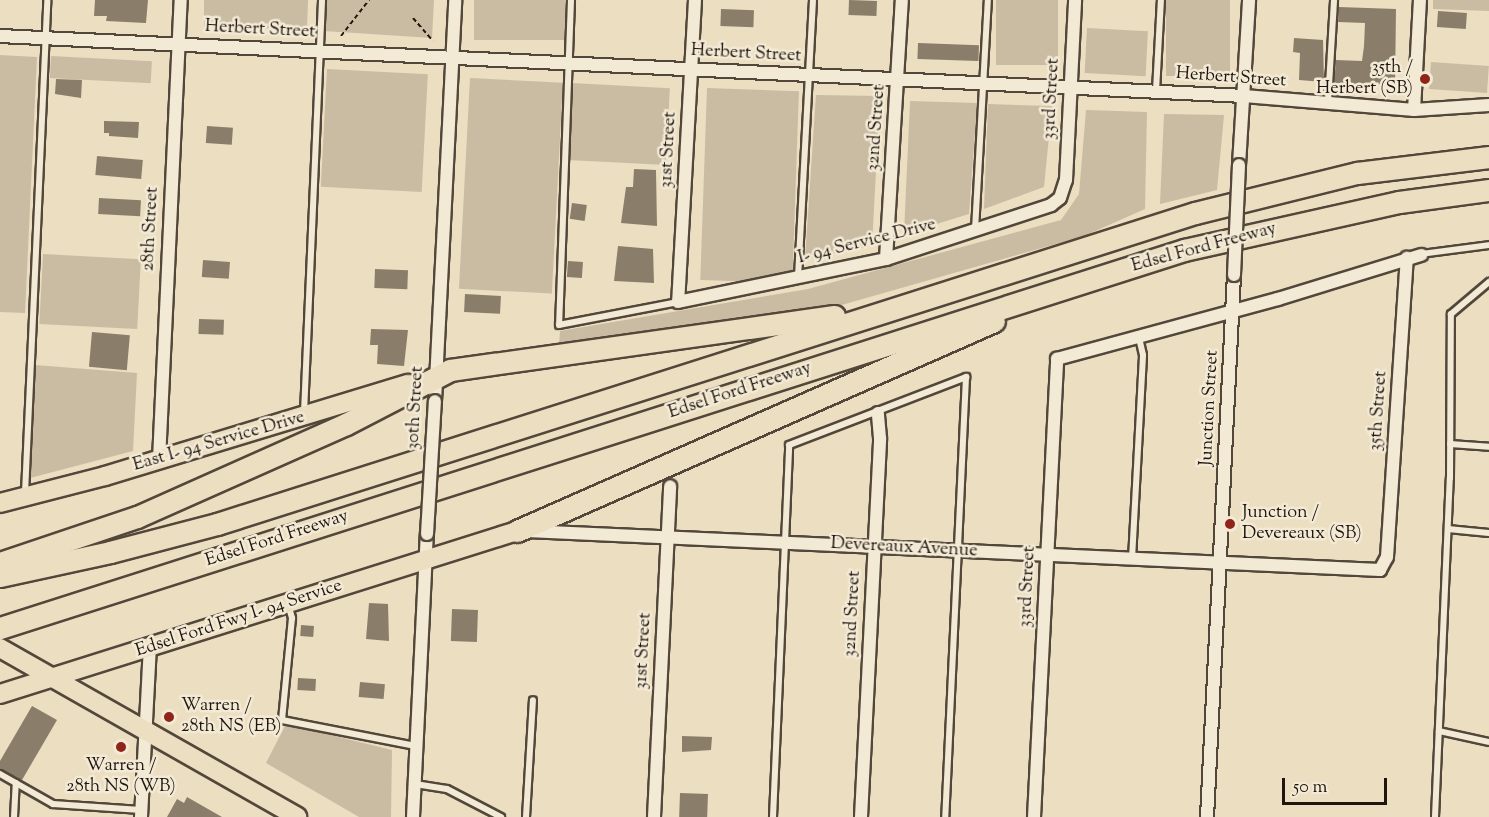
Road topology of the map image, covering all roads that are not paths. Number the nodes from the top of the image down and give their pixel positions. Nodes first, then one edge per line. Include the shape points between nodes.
1 (47, 0) edge
2 (181, 0) edge
3 (322, 0) edge
4 (455, 0) edge
5 (572, 0) edge
6 (695, 0) edge
7 (813, 0) edge
8 (902, 0) edge
9 (987, 0) edge
10 (1075, 0) edge
11 (1161, 0) edge
12 (1249, 0) edge
13 (1334, 0) edge
14 (1420, 0) edge
15 (0, 36) edge
16 (46, 38) junction
17 (178, 44) junction
18 (320, 51) junction
19 (452, 58) junction
20 (568, 63) junction
21 (692, 69) junction
22 (809, 75) junction
23 (898, 79) junction
24 (983, 84) junction
25 (1071, 88) junction
26 (1156, 92) junction
27 (1244, 96) junction
28 (1328, 103) junction
29 (1489, 105) edge
30 (1414, 110) junction
31 (1489, 157) edge
32 (1489, 190) edge
33 (1060, 198) joint
34 (975, 231) junction
35 (1489, 244) edge
36 (1421, 255) joint
37 (1407, 258) junction
38 (886, 259) junction
39 (798, 278) junction
40 (1489, 282) edge
41 (1026, 301) junction
42 (678, 302) junction
43 (1233, 311) junction
44 (879, 313) junction
45 (1139, 338) junction
46 (436, 376) junction
47 (878, 413) junction
48 (304, 417) junction
49 (1450, 444) junction
50 (1489, 447) edge
51 (159, 460) junction
52 (670, 486) dead end
53 (24, 497) junction
54 (0, 503) edge
55 (1448, 529) junction
56 (517, 531) junction
57 (1489, 533) edge
58 (668, 537) junction
59 (785, 542) junction
60 (874, 547) junction
61 (958, 551) junction
62 (1047, 555) junction
63 (1132, 559) junction
64 (426, 560) junction
65 (0, 563) edge
66 (1220, 564) junction
67 (1384, 567) joint
68 (0, 576) edge
69 (288, 604) junction
70 (0, 628) edge
71 (0, 648) edge
72 (150, 648) junction
73 (51, 678) junction
74 (0, 694) edge
75 (533, 700) dead end
76 (1439, 731) junction
77 (147, 732) junction
78 (1489, 742) edge
79 (417, 746) junction
80 (0, 774) edge
81 (16, 783) junction
82 (415, 784) junction
83 (141, 814) edge
84 (14, 817) edge
85 (297, 817) edge
86 (413, 817) edge
87 (501, 817) edge
88 (526, 817) edge
89 (654, 817) edge
90 (773, 817) edge
91 (861, 817) edge
92 (945, 817) edge
93 (1034, 817) edge
94 (1207, 817) edge
95 (1435, 817) edge

1 - 16 lane
2 - 17 street, 28th Street
3 - 18 lane
4 - 19 street, 30th Street
5 - 20 lane
6 - 21 street, 31st Street
7 - 22 lane
8 - 23 street, 32nd Street
9 - 24 lane
10 - 25 street, 33rd Street
11 - 26 lane
12 - 27 street, Junction Street
13 - 28 lane
14 - 30 street
15 - 16 street, Herbert Street
16 - 17 street, Herbert Street
16 - 53 lane
17 - 18 street, Herbert Street
17 - 51 street, 28th Street
18 - 19 street, Herbert Street
18 - 48 lane
19 - 20 street, Herbert Street
19 - 46 street, 30th Street
20 - 21 street, Herbert Street
20 - 42 lane via 559,325
21 - 22 street, Herbert Street
21 - 42 street, 31st Street
22 - 23 street, Herbert Street
22 - 39 lane
23 - 24 street, Herbert Street
23 - 38 street, 32nd Street
24 - 25 street, Herbert Street
24 - 34 lane
25 - 26 street, Herbert Street
25 - 33 street, 33rd Street via 1066,180
26 - 27 street, Herbert Street
27 - 28 street, Herbert Street
27 - 43 street, Junction Street, bridge
28 - 30 street, Herbert Street
29 - 30 street, Herbert Street
31 - 44 highway, Edsel Ford Freeway via 1357,173 1195,213
32 - 41 highway, Edsel Ford Freeway via 1399,202 1211,243
33 - 34 street, I- 94 Service Drive via 1051,205
34 - 38 street, I- 94 Service Drive
35 - 36 lane
36 - 37 street
37 - 43 street
37 - 67 street, 35th Street
38 - 39 street, I- 94 Service Drive
39 - 42 street, I- 94 Service Drive
40 - 49 lane via 1451,314
41 - 56 highway via 982,328 570,504
41 - 70 highway, Edsel Ford Freeway
43 - 45 street
43 - 66 street, Junction Street
44 - 46 highway via 453,370
44 - 68 highway, Edsel Ford Freeway via 217,524
45 - 62 street, 33rd Street via 1057,359
45 - 63 lane via 1143,355
46 - 48 main road, East I- 94 Service Drive
46 - 64 street, 30th Street, bridge
46 - 65 highway via 346,424 137,517
47 - 59 lane via 789,446
47 - 60 street, 32nd Street
47 - 61 lane via 966,377
48 - 51 main road, East I- 94 Service Drive
49 - 50 lane
49 - 55 lane
51 - 53 main road, East I- 94 Service Drive
52 - 58 street, 31st Street
53 - 54 main road, East I- 94 Service Drive
55 - 57 lane
55 - 76 lane
56 - 58 street, Devereaux Avenue
56 - 64 main road, Devereaux Avenue
58 - 59 street, Devereaux Avenue
58 - 89 street, 31st Street
59 - 60 street, Devereaux Avenue
59 - 90 lane
60 - 61 street, Devereaux Avenue
60 - 91 street, 32nd Street
61 - 62 street, Devereaux Avenue
61 - 92 lane
62 - 63 street, Devereaux Avenue
62 - 93 street, 33rd Street
63 - 66 street, Devereaux Avenue
64 - 69 main road, Edsel Ford Fwy I- 94 Service
64 - 79 street, 30th Street
66 - 67 street, Devereaux Avenue via 1375,571
66 - 94 street, Junction Street
69 - 72 main road, Edsel Ford Fwy I- 94 Service
69 - 79 lane via 292,618 282,720
71 - 73 main road
72 - 73 main road, Edsel Ford Fwy I- 94 Service
72 - 77 street
73 - 74 main road, Edsel Ford Fwy I- 94 Service
73 - 77 main road
75 - 88 lane
76 - 78 lane
76 - 95 lane
77 - 83 street
77 - 85 main road
79 - 82 street, 30th Street
80 - 81 lane
81 - 83 lane via 53,804
81 - 84 lane
82 - 86 street, 30th Street
82 - 87 lane via 447,789

